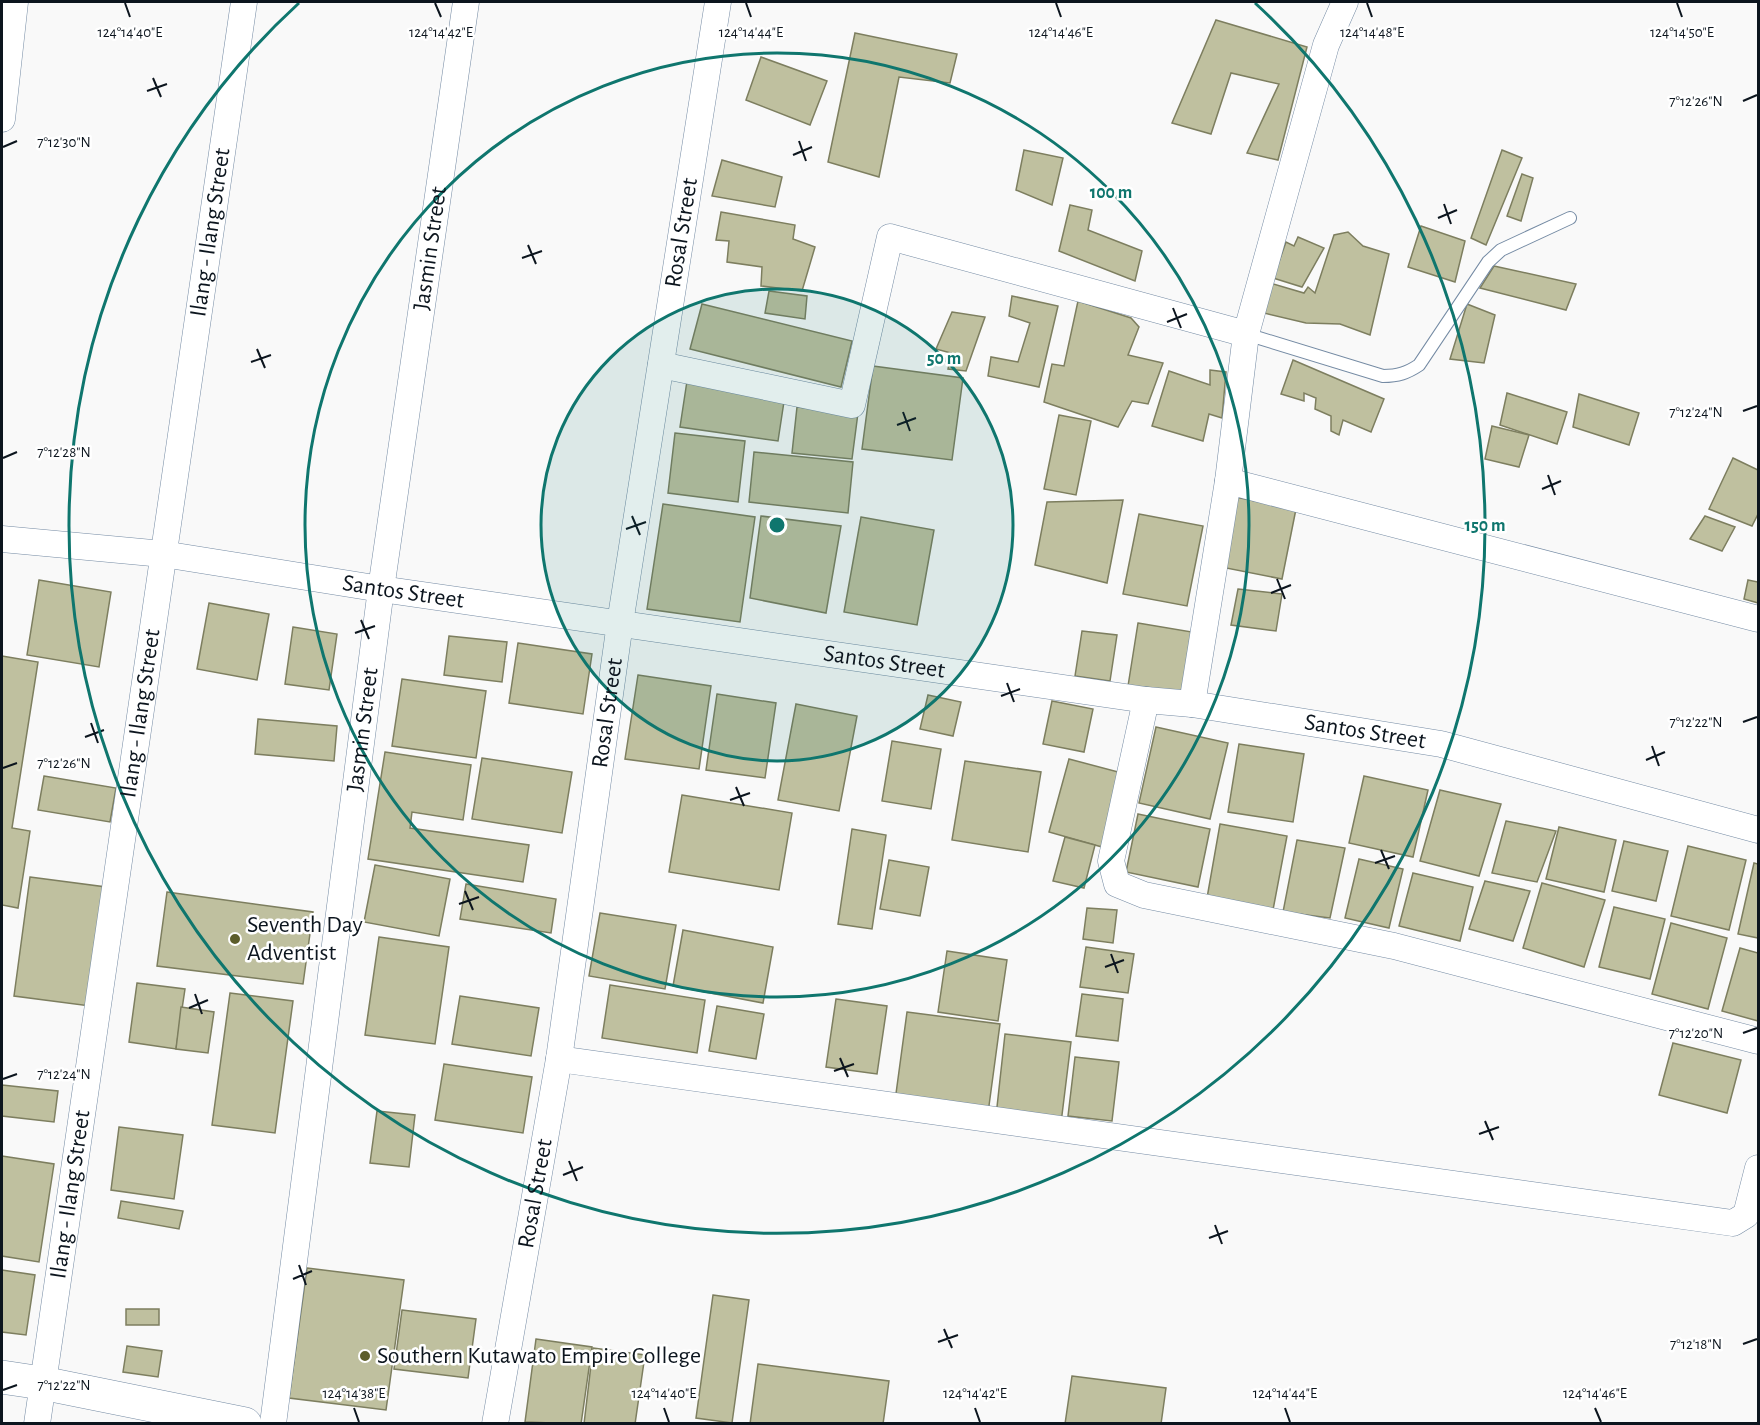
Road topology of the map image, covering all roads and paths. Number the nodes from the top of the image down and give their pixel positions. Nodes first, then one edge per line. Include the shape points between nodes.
1 (15, 2) edge
2 (244, 2) edge
3 (466, 2) edge
4 (718, 2) edge
5 (1345, 2) edge
6 (2, 119) edge
7 (1570, 219) dead end
8 (1246, 334) junction
9 (661, 364) junction
10 (1228, 481) junction
11 (2, 539) edge
12 (163, 554) junction
13 (381, 589) junction
14 (1758, 619) edge
15 (620, 623) junction
16 (1146, 700) junction
17 (1192, 704) junction
18 (1758, 830) edge
19 (1758, 1041) edge
20 (559, 1059) junction
21 (1758, 1168) edge
22 (2, 1377) edge
23 (42, 1383) junction
24 (37, 1424) edge
25 (245, 1424) edge
26 (273, 1424) edge
27 (495, 1424) edge

1 - 6 street
2 - 12 street, Ilang - Ilang Street
3 - 13 street, Jasmin Street
4 - 9 street, Rosal Street
5 - 8 street via 1326,45
7 - 8 lane via 1501,250 1488,262 1419,365 1408,372 1383,376
8 - 9 street via 890,237 852,405
8 - 10 street
9 - 15 street, Rosal Street
10 - 14 street
10 - 17 street
11 - 12 street, Santos Street
12 - 13 street, Santos Street
12 - 23 street, Ilang - Ilang Street
13 - 15 street, Santos Street
13 - 26 street, Jasmin Street
15 - 16 street, Santos Street
15 - 20 street, Rosal Street
16 - 17 street, Santos Street
16 - 19 street via 1111,861 1117,884 1144,895 1394,946
17 - 18 street, Santos Street via 1441,744
20 - 21 street via 1733,1223 1746,1215
20 - 27 street, Rosal Street
22 - 23 main road
23 - 24 street, Ilang - Ilang Street
23 - 25 main road

